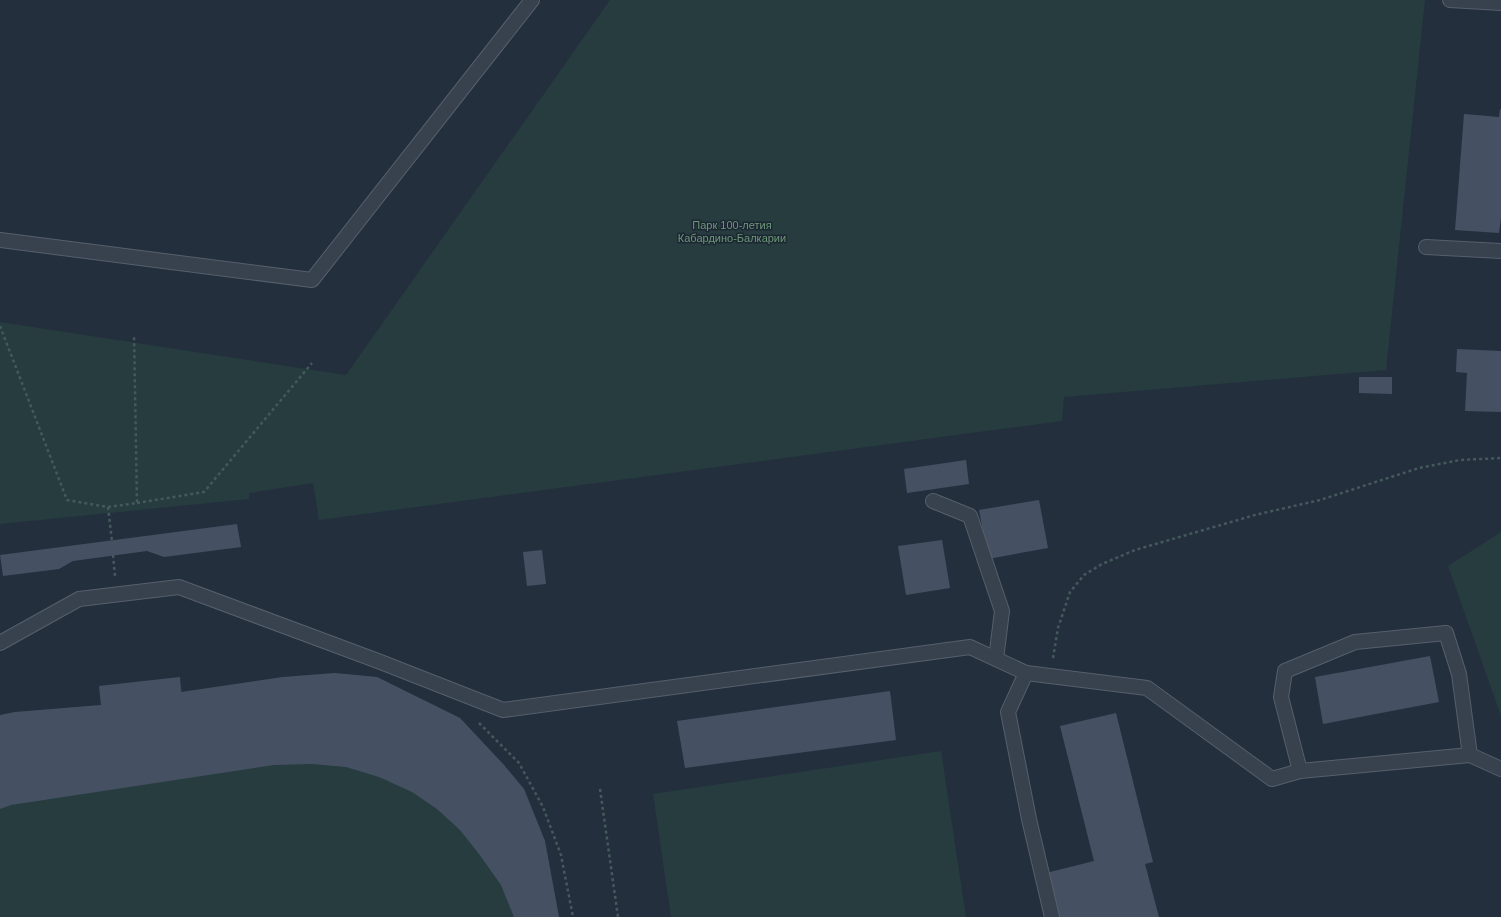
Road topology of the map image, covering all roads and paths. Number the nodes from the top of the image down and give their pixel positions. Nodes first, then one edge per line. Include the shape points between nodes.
1 (532, 0) edge
2 (1450, 0) edge
3 (1501, 3) edge
4 (0, 240) edge
5 (1426, 248) dead end
6 (1501, 251) edge
7 (0, 326) edge
8 (134, 335) dead end
9 (312, 363) dead end
10 (1501, 458) edge
11 (933, 501) dead end
12 (137, 503) junction
13 (108, 507) junction
14 (112, 541) dead end
15 (0, 642) edge
16 (996, 659) junction
17 (1026, 673) junction
18 (1050, 676) junction
19 (476, 720) dead end
20 (1470, 754) junction
21 (1501, 769) edge
22 (1300, 771) junction
23 (600, 789) dead end
24 (573, 917) edge
25 (618, 917) edge
26 (1052, 917) edge

1 - 4 lane via 312,280
2 - 3 lane
5 - 6 lane
7 - 13 path via 66,500
8 - 12 path
9 - 12 path via 204,492
10 - 18 path via 1460,460 1419,468 1320,500 1255,514 1135,550 1102,564 1084,575 1070,592 1058,628
11 - 16 lane via 970,516 1002,611
12 - 13 path
13 - 14 path
15 - 16 lane via 80,599 179,587 503,710 970,647
16 - 17 lane
17 - 18 lane
17 - 26 lane via 1008,712
18 - 22 lane via 1147,688 1272,779
19 - 24 path via 519,763 543,807 561,855
20 - 21 lane
20 - 22 lane
20 - 22 lane via 1459,674 1446,633 1362,641 1285,671 1281,697
23 - 25 path

